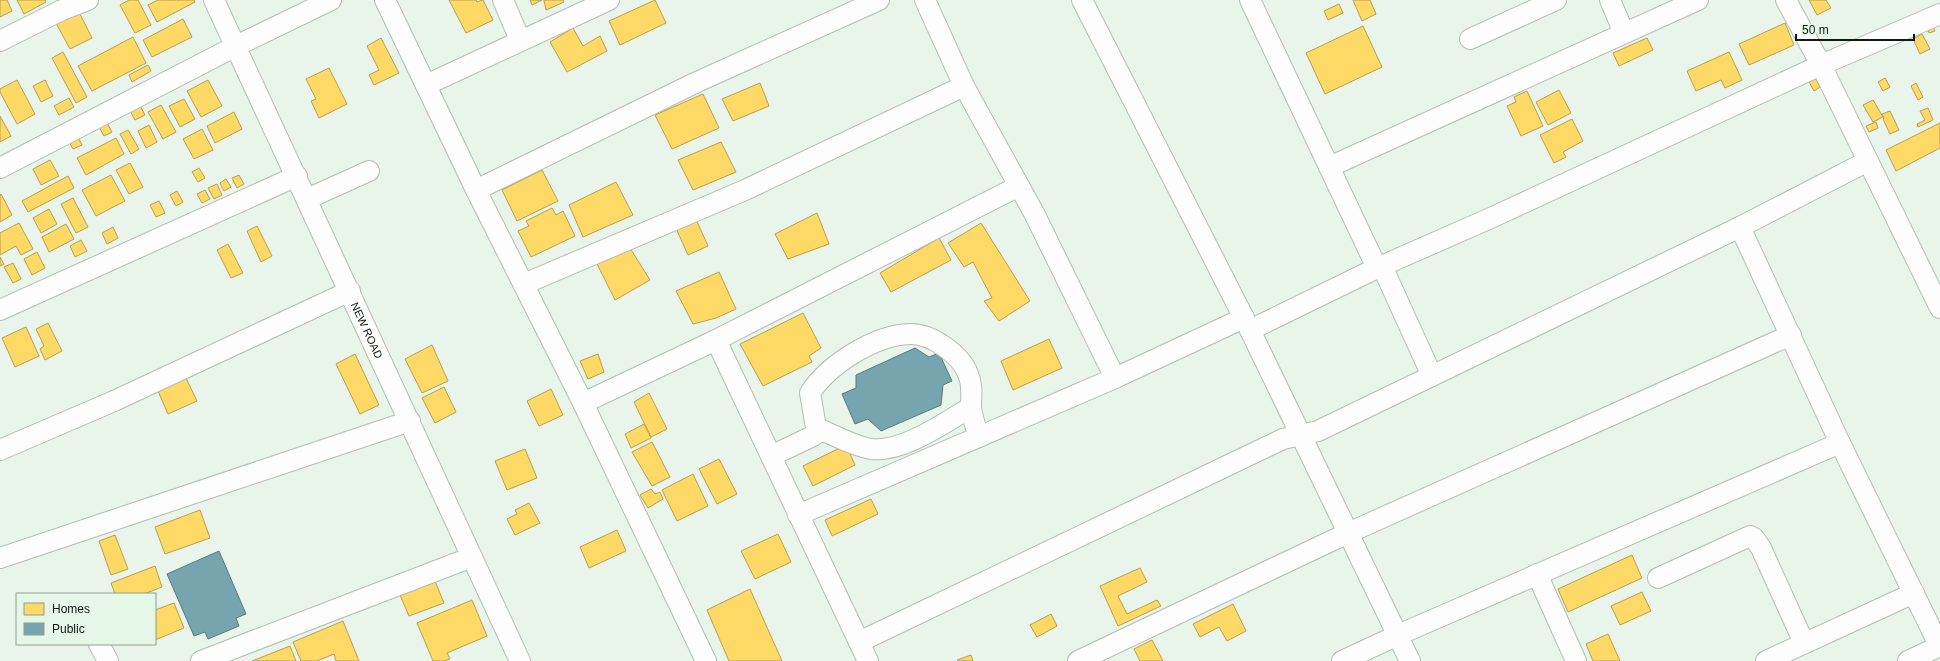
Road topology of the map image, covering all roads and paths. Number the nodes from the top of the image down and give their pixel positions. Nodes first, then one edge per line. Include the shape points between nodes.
1 (88, 0) edge
2 (214, 0) edge
3 (330, 0) edge
4 (385, 0) edge
5 (503, 0) edge
6 (609, 0) edge
7 (879, 0) edge
8 (925, 0) edge
9 (1082, 0) edge
10 (1250, 0) edge
11 (1556, 0) edge
12 (1610, 0) edge
13 (1698, 0) edge
14 (1786, 0) edge
15 (60, 5) edge
16 (1940, 14) edge
17 (1624, 33) junction
18 (1470, 39) dead end
19 (520, 40) junction
20 (0, 41) edge
21 (236, 46) junction
22 (1821, 65) junction
23 (426, 85) junction
24 (964, 86) junction
25 (1868, 161) junction
26 (1329, 167) junction
27 (0, 168) edge
28 (368, 171) dead end
29 (297, 176) junction
30 (1019, 186) junction
31 (476, 190) junction
32 (307, 198) junction
33 (1740, 227) junction
34 (1379, 267) junction
35 (524, 284) junction
36 (350, 291) junction
37 (1940, 308) edge
38 (0, 310) edge
39 (1247, 324) junction
40 (1791, 335) junction
41 (716, 340) junction
42 (1432, 376) junction
43 (1116, 378) junction
44 (583, 403) junction
45 (971, 407) junction
46 (410, 421) junction
47 (817, 428) junction
48 (1301, 436) junction
49 (979, 437) junction
50 (1840, 442) junction
51 (0, 450) edge
52 (771, 456) junction
53 (798, 515) junction
54 (1348, 533) junction
55 (472, 557) junction
56 (0, 558) edge
57 (1537, 574) junction
58 (1658, 578) dead end
59 (1914, 593) junction
60 (1398, 635) junction
61 (859, 642) junction
62 (1804, 644) junction
63 (100, 645) edge
64 (1940, 647) edge
65 (514, 659) edge
66 (108, 661) edge
67 (201, 661) edge
68 (706, 661) edge
69 (868, 661) edge
70 (1078, 661) edge
71 (1342, 661) edge
72 (1410, 661) edge
73 (1576, 661) edge
74 (1766, 661) edge
75 (1908, 661) edge

1 - 15 street
2 - 21 street, NEW ROAD
3 - 21 street
4 - 23 street
5 - 19 street
6 - 19 street
7 - 31 street via 697,82
8 - 24 street
9 - 39 street
10 - 26 street
11 - 18 street
12 - 17 street
13 - 17 street
14 - 22 street
15 - 20 street
16 - 22 street
17 - 26 street
19 - 23 street
21 - 27 street
21 - 29 street, NEW ROAD
22 - 25 street
22 - 34 street via 1500,214
23 - 31 street
24 - 30 street
24 - 35 street via 745,190
25 - 33 street
25 - 37 street
26 - 34 street
28 - 32 street
29 - 32 street, NEW ROAD
29 - 38 street
30 - 41 street
30 - 43 street
31 - 35 street
32 - 36 street, NEW ROAD
33 - 40 street
33 - 42 street
34 - 39 street
34 - 42 street
35 - 44 street
36 - 46 street, NEW ROAD
36 - 51 street
39 - 43 street
39 - 48 street
40 - 50 street
40 - 54 street
41 - 44 street
41 - 52 street
42 - 48 street via 1318,431
43 - 49 street
44 - 68 street
45 - 47 street via 914,438 879,449 861,446
45 - 47 street via 968,374 955,356 947,348 927,338 911,334 888,339 860,350 841,361 815,384 810,392
45 - 49 street
46 - 55 street, NEW ROAD
46 - 56 street
47 - 52 street via 814,436
48 - 54 street
48 - 61 street via 1283,439
49 - 53 street
50 - 57 street
50 - 59 street
52 - 53 street
53 - 61 street
54 - 60 street
54 - 70 street
55 - 65 street, NEW ROAD
55 - 67 street
57 - 60 street
57 - 73 street
58 - 62 street via 1750,536 1760,548
59 - 62 street
59 - 64 street
60 - 71 street
60 - 72 street
61 - 69 street
62 - 74 street
63 - 66 street
64 - 75 street

